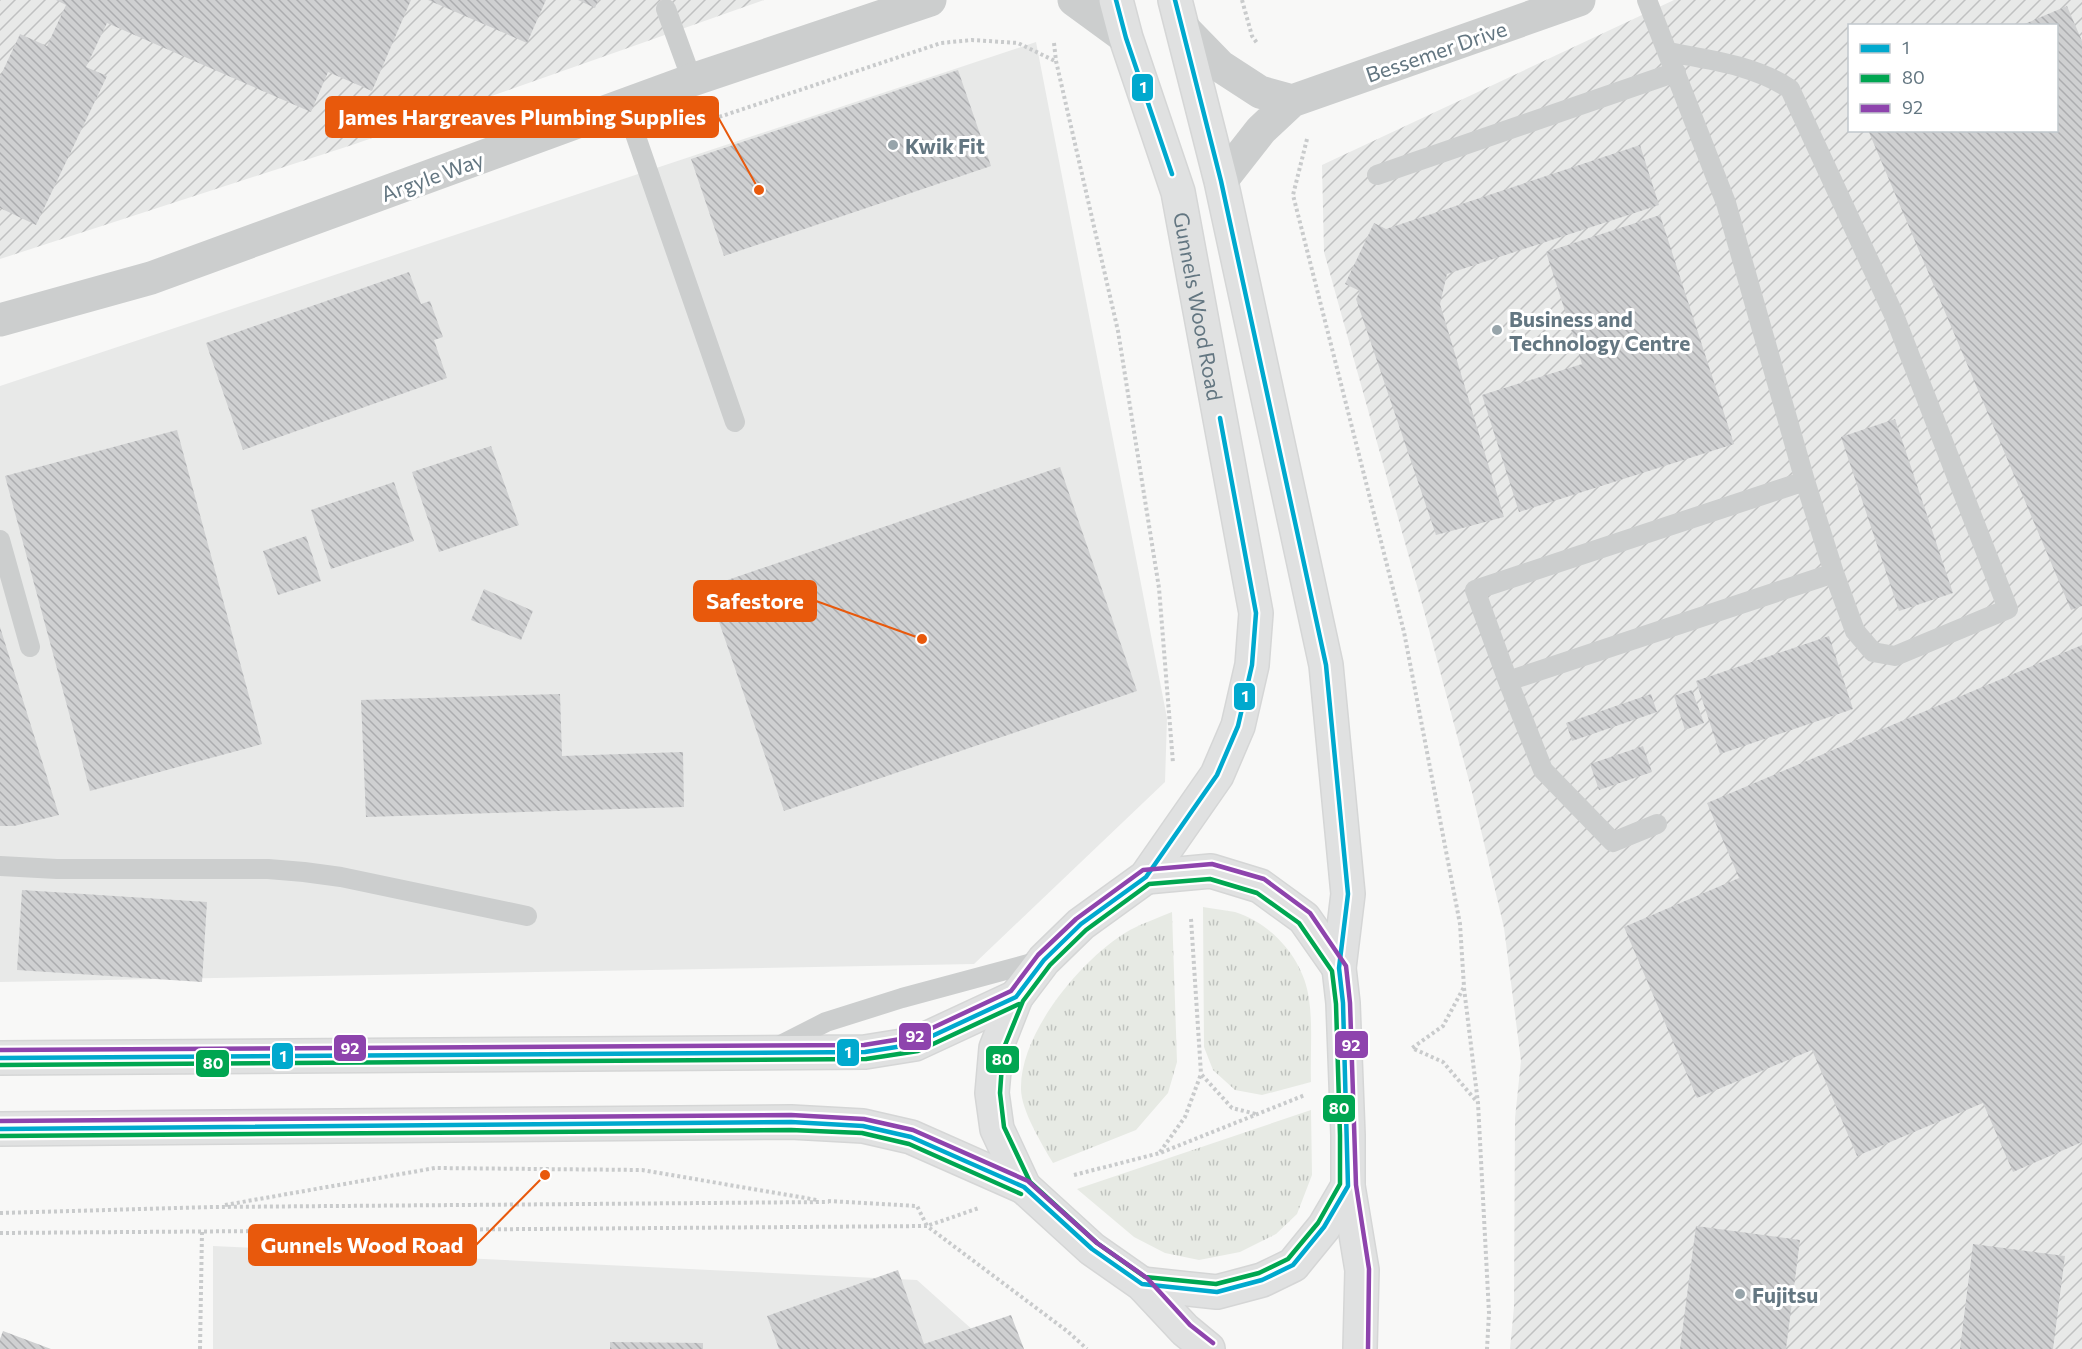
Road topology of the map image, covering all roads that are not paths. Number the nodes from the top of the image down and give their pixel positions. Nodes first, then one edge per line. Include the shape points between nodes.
1 (930, 0) edge
2 (1074, 0) edge
3 (1116, 0) edge
4 (1580, 0) edge
5 (1647, 0) edge
6 (666, 9) dead end
7 (1178, 13) edge
8 (1126, 38) junction
9 (1668, 52) junction
10 (1676, 72) junction
11 (692, 80) junction
12 (1292, 101) junction
13 (626, 105) junction
14 (1377, 175) dead end
15 (1221, 181) junction
16 (0, 320) edge
17 (735, 422) dead end
18 (1805, 481) junction
19 (0, 540) edge
20 (1834, 573) junction
21 (30, 647) dead end
22 (1508, 681) junction
23 (1657, 824) dead end
24 (0, 866) edge
25 (1146, 877) junction
26 (527, 916) dead end
27 (1044, 960) junction
28 (1340, 968) junction
29 (1016, 997) junction
30 (768, 1052) junction
31 (0, 1058) edge
32 (0, 1129) edge
33 (1348, 1186) junction
34 (1024, 1187) junction
35 (1142, 1284) junction
36 (1208, 1349) edge
37 (1360, 1349) edge

1 - 11 street, Argyle Way
2 - 8 street
3 - 8 main road, Gunnels Wood Road
4 - 12 street, Bessemer Drive
5 - 9 lane
6 - 11 lane
7 - 12 street via 1220,66 1260,92
7 - 15 main road
8 - 25 main road, Gunnels Wood Road via 1178,192 1257,613 1252,665 1238,726 1217,775
9 - 10 lane
9 - 20 lane via 1744,67 1790,89 1894,315 2008,609 1895,656 1873,652 1855,632
10 - 14 lane
10 - 18 lane via 1726,203
11 - 13 street, Argyle Way
12 - 15 street, Bessemer Drive via 1261,130
13 - 16 street, Argyle Way via 151,278
13 - 17 lane
15 - 28 main road via 1326,665 1348,894
18 - 20 lane
18 - 22 lane via 1475,590
19 - 21 lane
20 - 22 lane
22 - 23 lane via 1543,770 1613,842
24 - 26 lane via 304,872
25 - 27 main road, Gunnels Wood Road via 1081,924
25 - 28 main road via 1211,871 1260,886 1304,918
27 - 29 main road, Gunnels Wood Road
27 - 30 lane via 826,1022
28 - 33 main road
29 - 30 main road via 915,1044 865,1052
29 - 34 main road, Gunnels Wood Road via 996,1048 992,1093 997,1129
30 - 31 main road
32 - 34 main road via 791,1122 863,1126 911,1137
33 - 35 main road, Gunnels Wood Road via 1324,1227 1293,1265 1262,1280 1218,1292
33 - 37 main road via 1362,1270
34 - 35 main road, Gunnels Wood Road via 1092,1249
35 - 36 main road, Gunnels Wood Road

